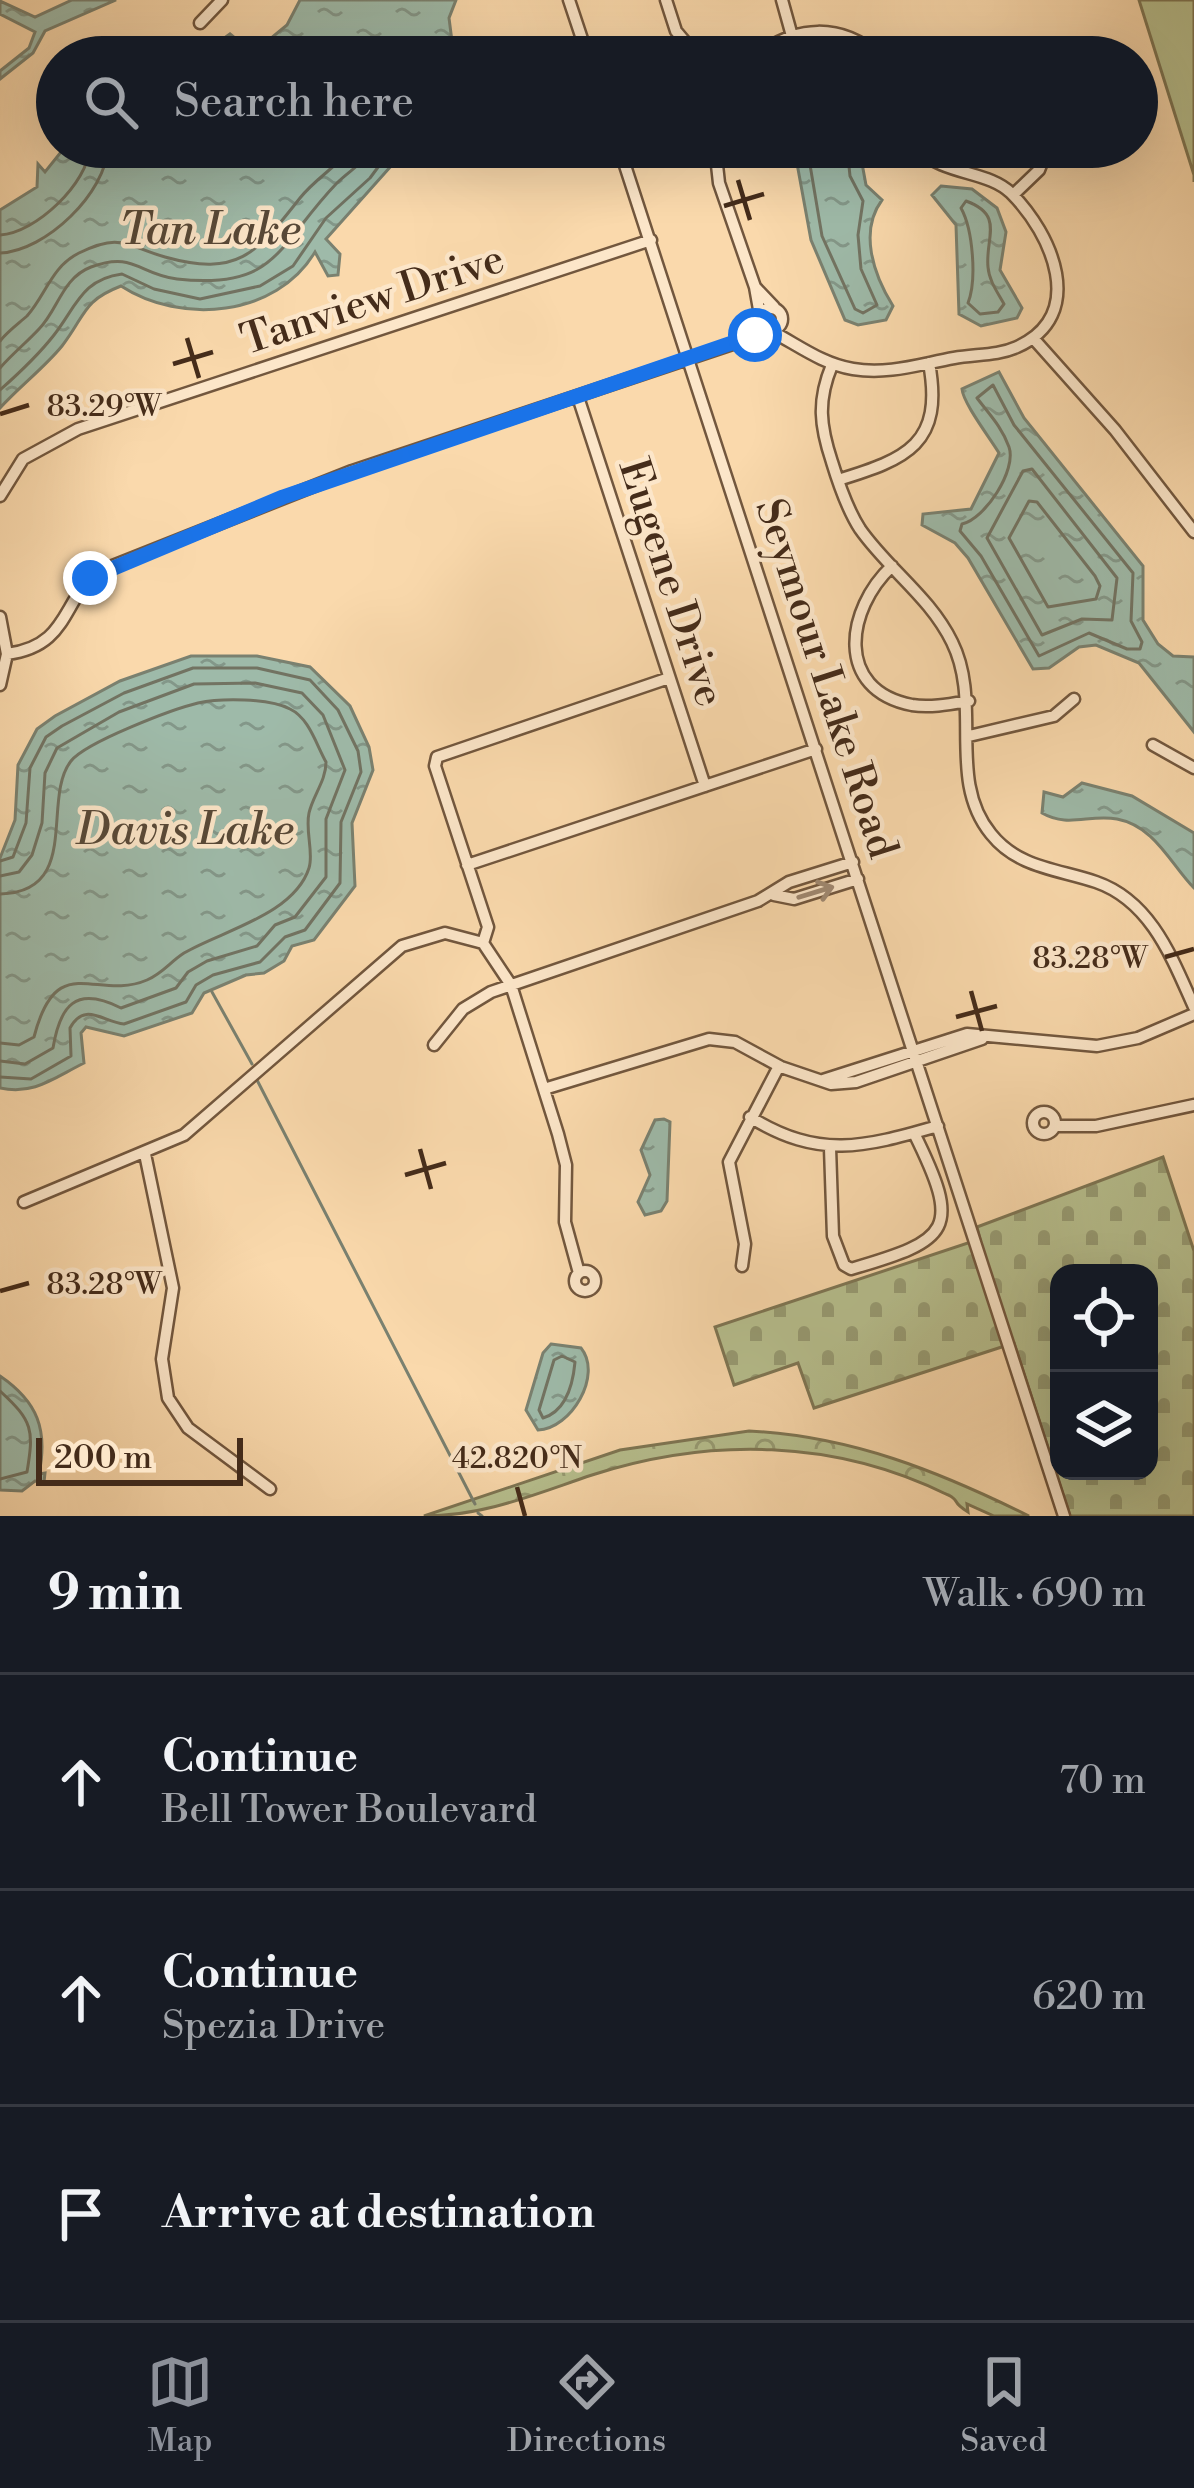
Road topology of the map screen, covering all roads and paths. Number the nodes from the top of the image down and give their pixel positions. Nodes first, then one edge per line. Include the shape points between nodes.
1 (222, 0) edge
2 (569, 0) edge
3 (666, 0) edge
4 (782, 0) edge
5 (200, 23) dead end
6 (581, 36) edge
7 (680, 36) edge
8 (793, 36) joint
9 (848, 36) edge
10 (627, 168) edge
11 (717, 168) edge
12 (942, 168) edge
13 (1040, 168) edge
14 (1013, 195) junction
15 (651, 240) junction
16 (755, 287) junction
17 (778, 312) junction
18 (760, 316) junction
19 (769, 330) junction
20 (1034, 338) junction
21 (742, 341) junction
22 (798, 345) junction
23 (690, 359) junction
24 (929, 363) junction
25 (832, 365) junction
26 (578, 397) junction
27 (838, 480) junction
28 (0, 496) edge
29 (1194, 532) edge
30 (892, 566) junction
31 (0, 617) edge
32 (8, 653) junction
33 (669, 678) junction
34 (0, 685) edge
35 (1074, 699) dead end
36 (969, 701) junction
37 (969, 736) junction
38 (1153, 745) dead end
39 (816, 749) junction
40 (1194, 768) edge
41 (705, 786) junction
42 (853, 862) junction
43 (467, 865) junction
44 (858, 879) junction
45 (774, 895) junction
46 (483, 943) junction
47 (512, 985) junction
48 (1194, 1010) edge
49 (434, 1045) dead end
50 (916, 1057) junction
51 (779, 1066) junction
52 (544, 1088) junction
53 (1194, 1105) edge
54 (750, 1117) junction
55 (938, 1126) junction
56 (1055, 1126) dead end
57 (914, 1133) junction
58 (830, 1148) junction
59 (145, 1154) junction
60 (24, 1202) dead end
61 (742, 1266) dead end
62 (579, 1273) dead end
63 (270, 1489) dead end
64 (1064, 1516) edge

1 - 5 street
2 - 6 street
3 - 7 street
4 - 8 street
8 - 9 street via 819,29
10 - 15 street, Seymour Lake Road
11 - 16 street
12 - 14 street
13 - 14 street
14 - 20 street via 1052,249 1059,274 1052,315
15 - 23 street, Seymour Lake Road
15 - 28 street, Tanview Drive via 78,429 23,459
16 - 17 street
16 - 18 street
17 - 18 street
17 - 19 street
17 - 22 street
18 - 19 street
18 - 21 street
19 - 21 street
19 - 22 street
20 - 24 street via 1003,352
20 - 29 street
21 - 23 street
22 - 25 street
23 - 26 street
23 - 39 street, Seymour Lake Road
24 - 25 street via 891,371
24 - 27 street via 934,400 921,438 896,461
25 - 27 street via 820,416
26 - 32 street via 283,497 100,571 62,626
26 - 33 street, Eugene Drive
27 - 30 street via 857,525
30 - 36 street via 946,631
30 - 36 street via 856,613 862,668 906,704
31 - 32 street
32 - 34 street
33 - 41 street, Eugene Drive
33 - 43 street via 437,757
35 - 37 street via 1054,716
36 - 37 street
37 - 48 street via 970,792 993,838 1023,860 1096,882 1132,903 1162,940
38 - 40 street
39 - 41 street
39 - 42 street, Seymour Lake Road
41 - 43 street
42 - 44 street, Seymour Lake Road
42 - 45 street via 789,882
43 - 46 street via 488,927
45 -> 44 street via 794,899
44 - 50 street, Seymour Lake Road
45 - 47 street
46 - 47 street
46 - 59 street via 446,934 402,946 199,1125
47 - 49 street via 463,1009
47 - 52 street
48 - 50 street via 1138,1038 1097,1046 982,1039
50 - 51 street via 824,1080
50 - 55 street, Seymour Lake Road
51 - 52 street via 735,1042 709,1039
51 - 54 street
52 - 62 street via 564,1152 565,1222
53 - 56 street via 1096,1126
54 - 58 street
54 - 61 street via 729,1162
55 - 57 street
55 - 64 street, Seymour Lake Road
57 - 58 street
57 - 58 street via 938,1187 938,1227 908,1252 849,1269 833,1236
59 - 60 street
59 - 63 street via 172,1288 162,1359 168,1398 188,1428

